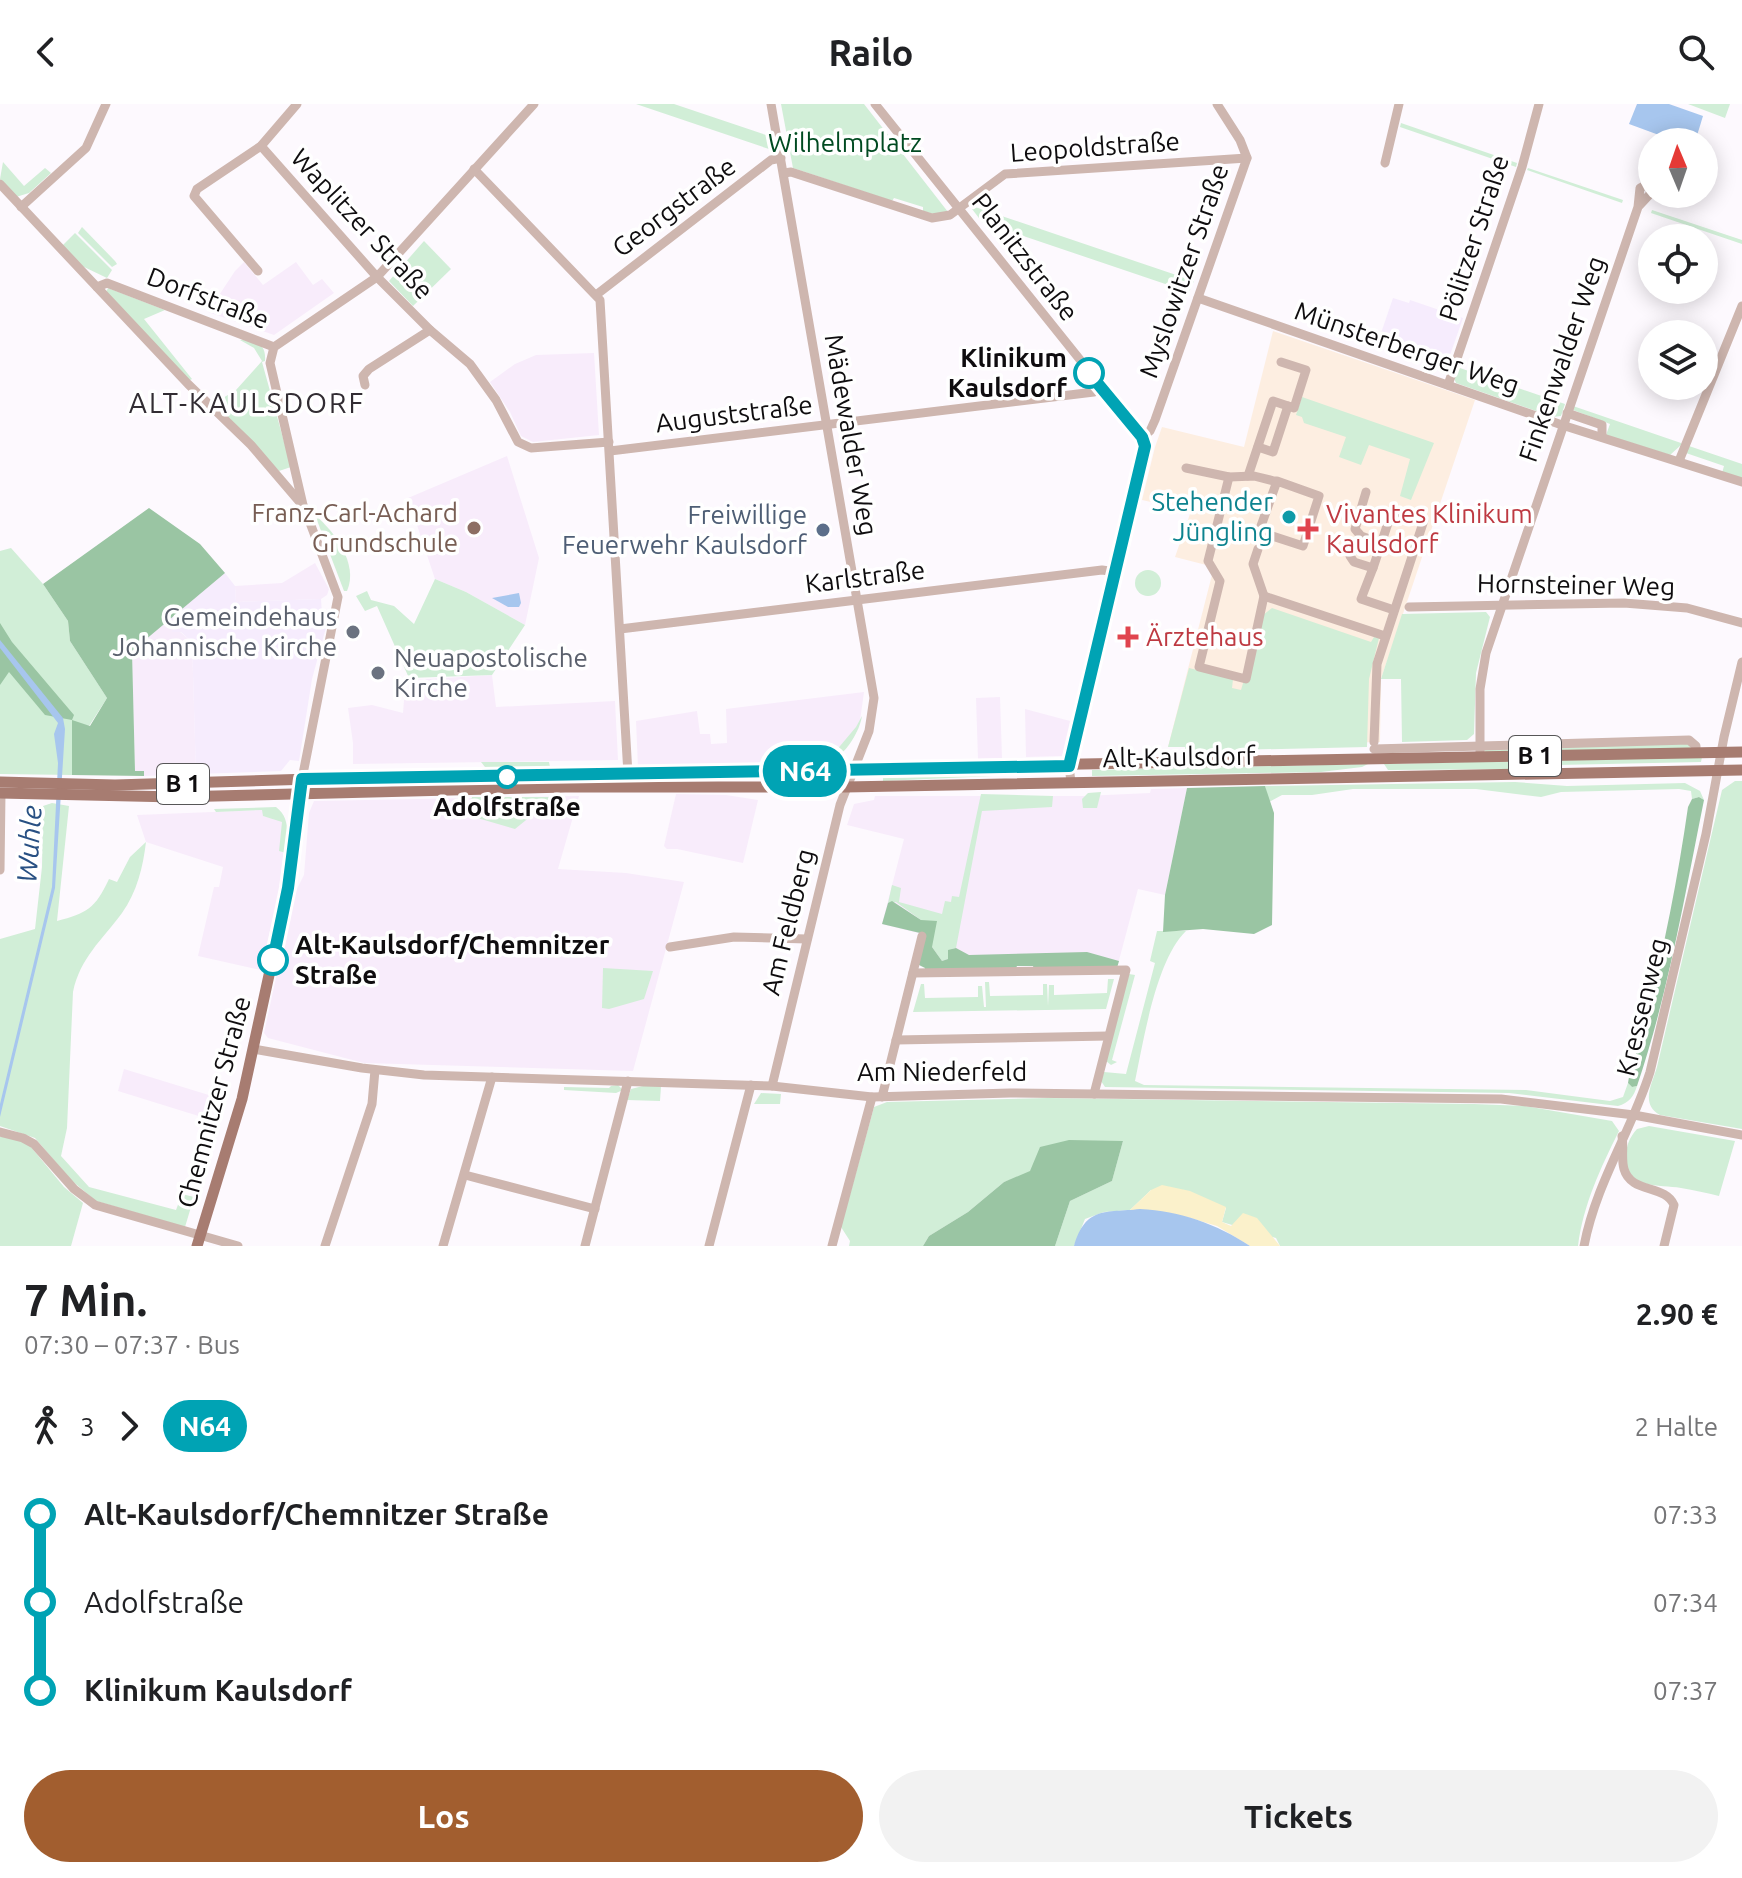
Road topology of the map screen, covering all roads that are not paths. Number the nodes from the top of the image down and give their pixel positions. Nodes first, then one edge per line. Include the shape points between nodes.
1 (106, 104) edge
2 (297, 104) edge
3 (534, 104) edge
4 (771, 104) edge
5 (875, 104) edge
6 (1217, 104) edge
7 (1399, 104) edge
8 (1539, 104) edge
9 (261, 146) junction
10 (781, 158) junction
11 (1247, 158) junction
12 (1385, 163) dead end
13 (474, 169) junction
14 (784, 173) junction
15 (0, 184) edge
16 (21, 207) junction
17 (1638, 207) dead end
18 (958, 209) junction
19 (258, 271) dead end
20 (377, 277) junction
21 (97, 287) junction
22 (596, 295) junction
23 (1198, 298) junction
24 (1742, 306) edge
25 (430, 330) junction
26 (274, 347) junction
27 (1281, 362) dead end
28 (365, 385) dead end
29 (1448, 385) junction
30 (1101, 388) junction
31 (1288, 406) junction
32 (1567, 413) junction
33 (827, 425) junction
34 (1562, 425) junction
35 (1142, 437) junction
36 (1602, 437) junction
37 (610, 447) junction
38 (1258, 447) junction
39 (1679, 461) junction
40 (1186, 468) dead end
41 (297, 471) junction
42 (1248, 476) junction
43 (1229, 477) junction
44 (284, 481) junction
45 (1277, 481) junction
46 (1742, 482) edge
47 (1366, 492) dead end
48 (304, 507) junction
49 (1263, 533) junction
50 (1380, 547) junction
51 (1373, 568) junction
52 (1116, 572) junction
53 (1264, 596) junction
54 (858, 601) junction
55 (1500, 606) junction
56 (1409, 607) dead end
57 (1394, 610) junction
58 (1742, 623) edge
59 (620, 629) junction
60 (1385, 636) junction
61 (1742, 662) edge
62 (1480, 752) junction
63 (1722, 752) junction
64 (1742, 752) edge
65 (1069, 766) junction
66 (852, 770) junction
67 (1719, 770) junction
68 (1742, 770) edge
69 (628, 774) junction
70 (302, 779) junction
71 (0, 782) edge
72 (1071, 782) junction
73 (845, 787) junction
74 (58, 789) junction
75 (300, 792) junction
76 (0, 793) edge
77 (0, 870) edge
78 (922, 936) dead end
79 (807, 939) junction
80 (670, 947) dead end
81 (913, 973) junction
82 (1108, 1036) junction
83 (896, 1040) junction
84 (253, 1049) junction
85 (375, 1070) junction
86 (492, 1077) junction
87 (628, 1081) junction
88 (751, 1085) junction
89 (772, 1086) junction
90 (1094, 1094) junction
91 (877, 1097) junction
92 (1634, 1115) junction
93 (3, 1133) edge
94 (1622, 1135) junction
95 (1742, 1135) edge
96 (465, 1175) junction
97 (595, 1209) junction
98 (199, 1241) edge
99 (238, 1246) edge
100 (325, 1246) edge
101 (443, 1246) edge
102 (585, 1246) edge
103 (709, 1246) edge
104 (832, 1246) edge
105 (1584, 1246) edge
106 (1664, 1246) edge

1 - 16 street via 86,148
2 - 9 street
3 - 13 street
4 - 10 street, Mädewalder Weg
5 - 18 street, Planitzstraße
6 - 11 street, Myslowitzer Straße
7 - 12 street
8 - 29 street, Pölitzer Straße
9 - 19 street via 194,196
9 - 20 street, Waplitzer Straße
10 - 14 street, Mädewalder Weg
10 - 22 street, Georgstraße
11 - 18 street, Leopoldstraße via 1005,174
11 - 23 street, Myslowitzer Straße
13 - 20 street
13 - 22 street
14 - 18 street via 932,218
14 - 33 street, Mädewalder Weg
15 - 16 street, Dorfstraße
16 - 21 street, Dorfstraße
17 - 32 street, Finkenwalder Weg
18 - 30 street, Planitzstraße
20 - 25 street, Waplitzer Straße
20 - 26 street
21 - 26 street, Dorfstraße via 107,283
21 - 44 street, Dorfstraße
22 - 37 street
23 - 29 street, Münsterberger Weg
23 - 35 street, Myslowitzer Straße via 1152,427
24 - 39 street
25 - 28 street, Waplitzer Straße via 369,369 363,376
25 - 37 street, Waplitzer Straße via 483,380 522,445
26 - 41 street, Dorfstraße via 270,363
27 - 31 street via 1306,370 1294,408
29 - 34 street, Münsterberger Weg
30 - 33 street, Auguststraße
30 - 35 street, Planitzstraße
31 - 38 street via 1273,401
31 - 38 street via 1273,452
32 - 34 street, Finkenwalder Weg
32 - 36 street, Münsterberger Weg via 1602,425
33 - 37 street, Auguststraße
33 - 54 street, Mädewalder Weg
34 - 36 street, Münsterberger Weg
34 - 55 street, Finkenwalder Weg
35 - 52 street, Myslowitzer Straße via 1145,446
36 - 39 street, Münsterberger Weg
37 - 59 street
38 - 42 street
39 - 46 street, Münsterberger Weg
40 - 43 street
41 - 44 street
41 - 48 street, Dorfstraße
42 - 43 street
42 - 45 street
43 - 53 street via 1209,548 1208,561 1220,581 1199,667 1246,679
44 - 48 street, Dorfstraße
45 - 49 street
45 - 49 street via 1319,496 1303,546
47 - 50 street via 1355,529
48 - 70 street, Dorfstraße via 338,597
49 - 53 street via 1253,564
50 - 51 street
50 - 51 street via 1359,544 1350,551 1354,562
50 - 57 street via 1391,514 1424,520
51 - 57 street via 1361,599
52 - 54 street, Karlstraße
52 - 65 street, Myslowitzer Straße
53 - 60 street
54 - 59 street, Karlstraße
54 - 66 street, Mädewalder Weg via 874,698 869,731
55 - 56 street, Hornsteiner Weg
55 - 58 street, Hornsteiner Weg via 1656,604
55 - 62 street, Finkenwalder Weg via 1480,689
57 - 60 street
59 - 69 street
60 - 62 street, Alt-Kaulsdorf via 1375,683 1374,745
61 - 63 street, Kressenweg
62 - 63 main road, Alt-Kaulsdorf / B 1
62 - 65 main road, Alt-Kaulsdorf / B 1
63 - 64 main road, B 1
63 - 67 street, Kressenweg
65 - 66 main road, Alt-Kaulsdorf / B 1
65 - 72 street, Myslowitzer Straße
66 - 69 main road, Alt-Kaulsdorf / B 1
66 - 73 street, Am Feldberg
67 - 68 main road, B 1
67 - 72 main road, Alt-Kaulsdorf / B 1
67 - 92 street, Kressenweg via 1659,1039
69 - 70 main road, Alt-Kaulsdorf / B 1
70 - 74 main road, Alt-Kaulsdorf / B 1
70 - 75 main road, Chemnitzer Straße
71 - 74 main road, B 1
72 - 73 main road, Alt-Kaulsdorf / B 1
73 - 75 main road, Alt-Kaulsdorf / B 1
73 - 79 street, Am Feldberg
74 - 75 main road, Alt-Kaulsdorf / B 1 via 175,797
74 - 76 main road, B 1
75 - 84 main road, Chemnitzer Straße via 288,888
76 - 77 street
78 - 81 street
79 - 80 street via 734,937
79 - 89 street, Am Feldberg
81 - 82 street via 1126,970
81 - 83 street
82 - 83 street
82 - 90 street
83 - 91 street
84 - 85 street, Am Niederfeld
84 - 98 main road, Chemnitzer Straße
85 - 86 street, Am Niederfeld
85 - 100 street via 372,1104
86 - 87 street, Am Niederfeld
86 - 96 street
87 - 88 street, Am Niederfeld
87 - 97 street
88 - 89 street, Am Niederfeld
88 - 103 street
89 - 91 street, Am Niederfeld
90 - 91 street, Am Niederfeld
90 - 92 street, Am Niederfeld via 1501,1099
91 - 104 street
92 - 94 street, Kressenweg
92 - 95 street, Am Niederfeld
93 - 98 street via 34,1144 95,1205
94 - 105 street, Kressenweg via 1591,1211
94 - 106 street via 1627,1175 1640,1186 1666,1194 1674,1205
96 - 97 street
96 - 101 street
97 - 102 street
98 - 99 street

